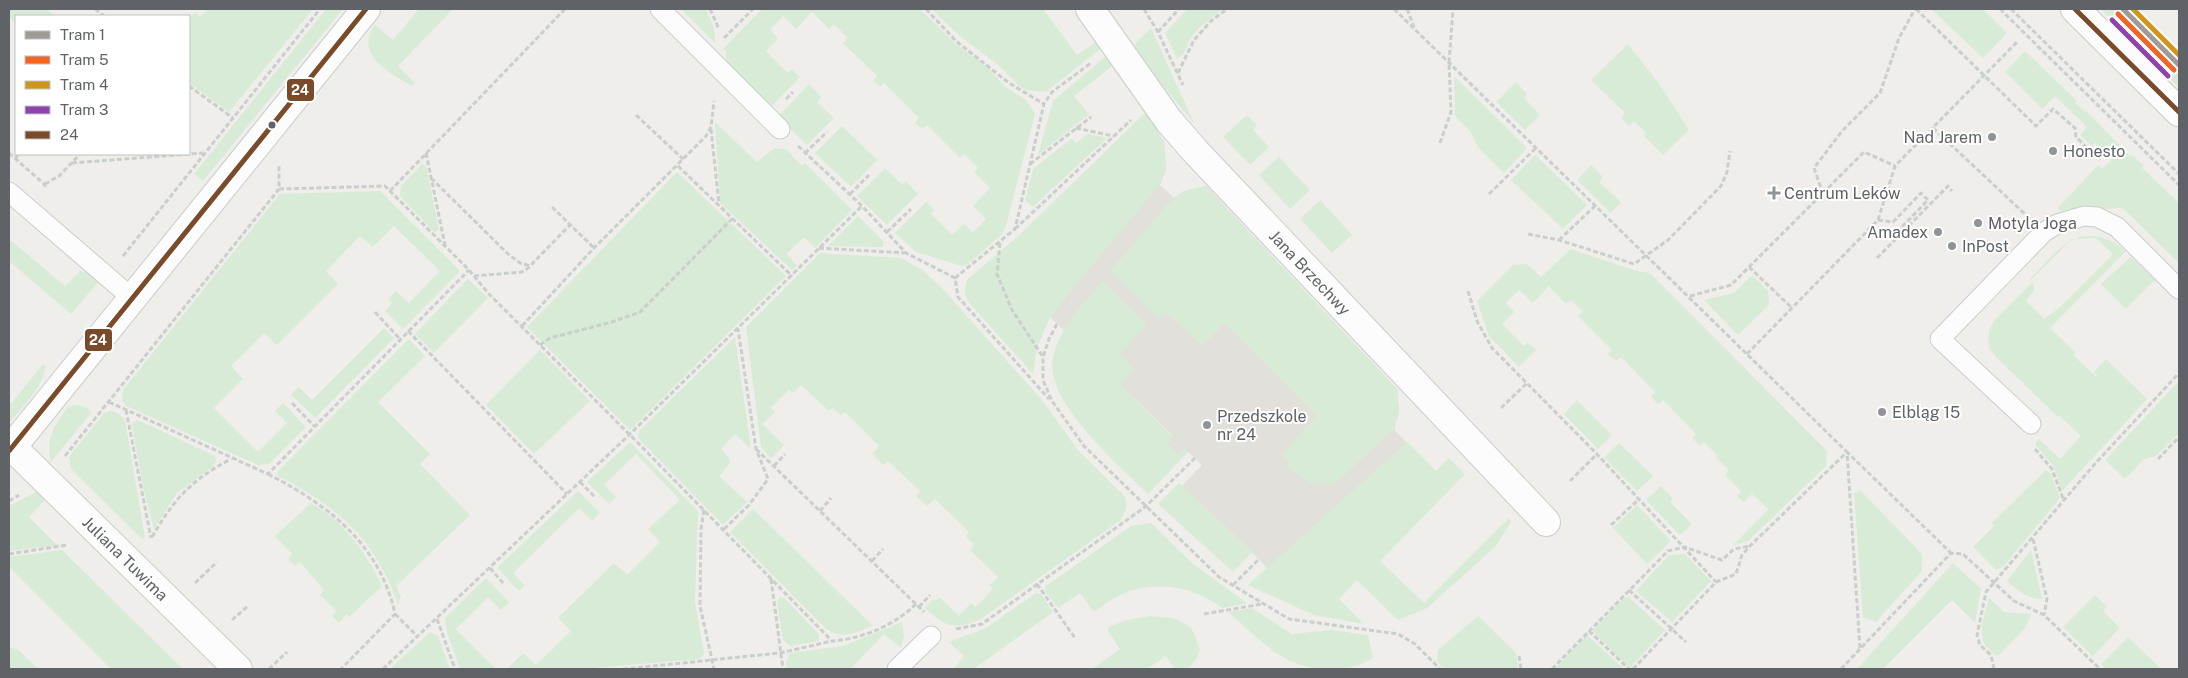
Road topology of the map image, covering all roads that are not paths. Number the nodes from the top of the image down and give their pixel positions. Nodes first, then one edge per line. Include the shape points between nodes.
1 (366, 9) edge
2 (660, 9) edge
3 (1090, 9) edge
4 (2075, 9) edge
5 (2179, 112) edge
6 (780, 129) dead end
7 (9, 192) edge
8 (2179, 289) edge
9 (132, 298) junction
10 (2031, 424) dead end
11 (11, 449) edge
12 (1546, 522) dead end
13 (931, 636) dead end
14 (238, 669) edge
15 (897, 669) edge

1 - 9 street
2 - 6 lane
3 - 12 street, Jana Brzechwy via 1169,121 1196,152
4 - 5 street
7 - 9 lane
8 - 10 lane via 2117,227 2097,217 2070,219 2044,232 1940,340
9 - 11 street
11 - 14 street, Juliana Tuwima
13 - 15 lane

